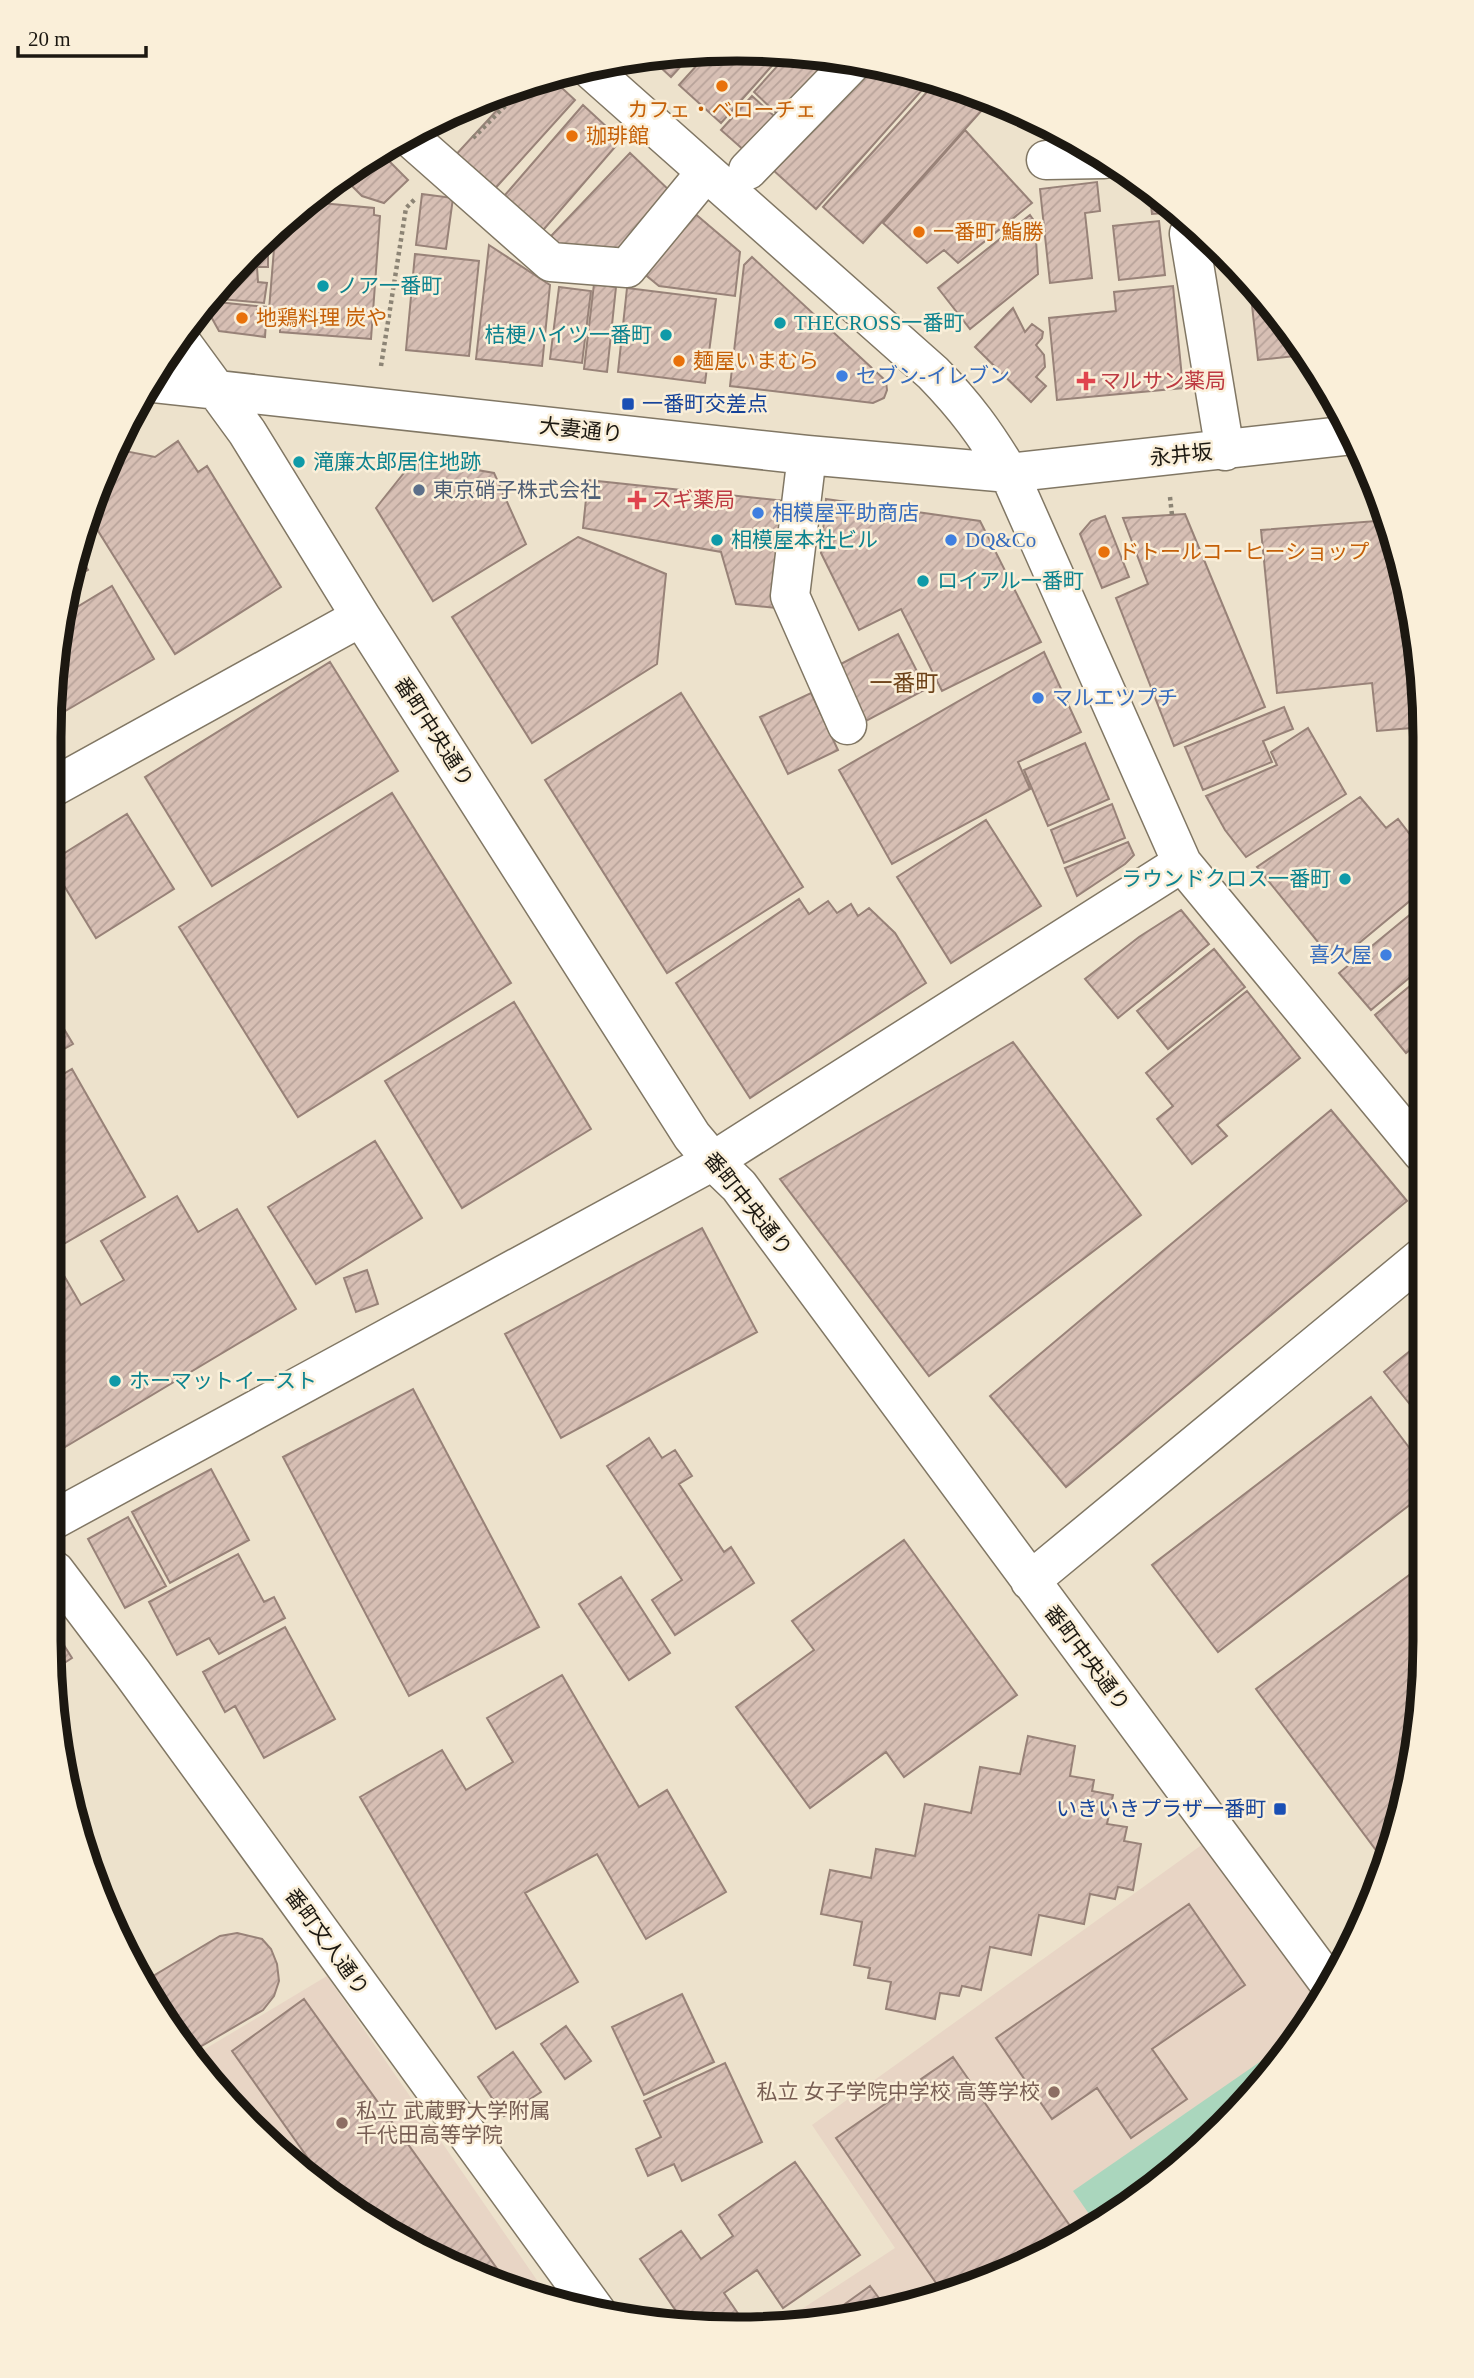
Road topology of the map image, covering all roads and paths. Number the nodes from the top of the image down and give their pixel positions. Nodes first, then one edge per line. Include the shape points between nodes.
1 (845, 70) edge
2 (598, 76) edge
3 (416, 143) edge
4 (1087, 159) edge
5 (1046, 160) dead end
6 (748, 170) dead end
7 (706, 173) junction
8 (419, 195) dead end
9 (1189, 235) edge
10 (185, 348) edge
11 (381, 366) dead end
12 (161, 384) edge
13 (218, 391) junction
14 (1342, 436) edge
15 (1225, 451) junction
16 (807, 455) junction
17 (1009, 473) junction
18 (1171, 497) dead end
19 (1172, 515) dead end
20 (361, 617) junction
21 (847, 725) dead end
22 (61, 783) edge
23 (1182, 863) junction
24 (1413, 1142) edge
25 (713, 1161) junction
26 (1413, 1265) edge
27 (61, 1516) edge
28 (61, 1578) edge
29 (1030, 1581) junction
30 (1324, 1976) edge
31 (588, 2300) edge

1 - 6 street
2 - 7 street
3 - 7 street via 551,262 627,268
4 - 5 street
7 - 17 street via 933,373 981,427
8 - 11 path via 406,208
9 - 15 street
10 - 13 street, 番町中央通り
12 - 13 street, 大妻通り
13 - 16 street, 大妻通り
13 - 20 street, 番町中央通り
14 - 15 street, 永井坂
15 - 17 street, 永井坂
16 - 17 street, 大妻通り
16 - 21 street via 790,596
17 - 23 street
18 - 19 path
20 - 22 street
20 - 25 street, 番町中央通り via 692,1136
23 - 24 street
23 - 25 street
25 - 27 street
25 - 29 street, 番町中央通り via 739,1186
26 - 29 street
28 - 31 street, 番町文人通り
29 - 30 street, 番町中央通り

